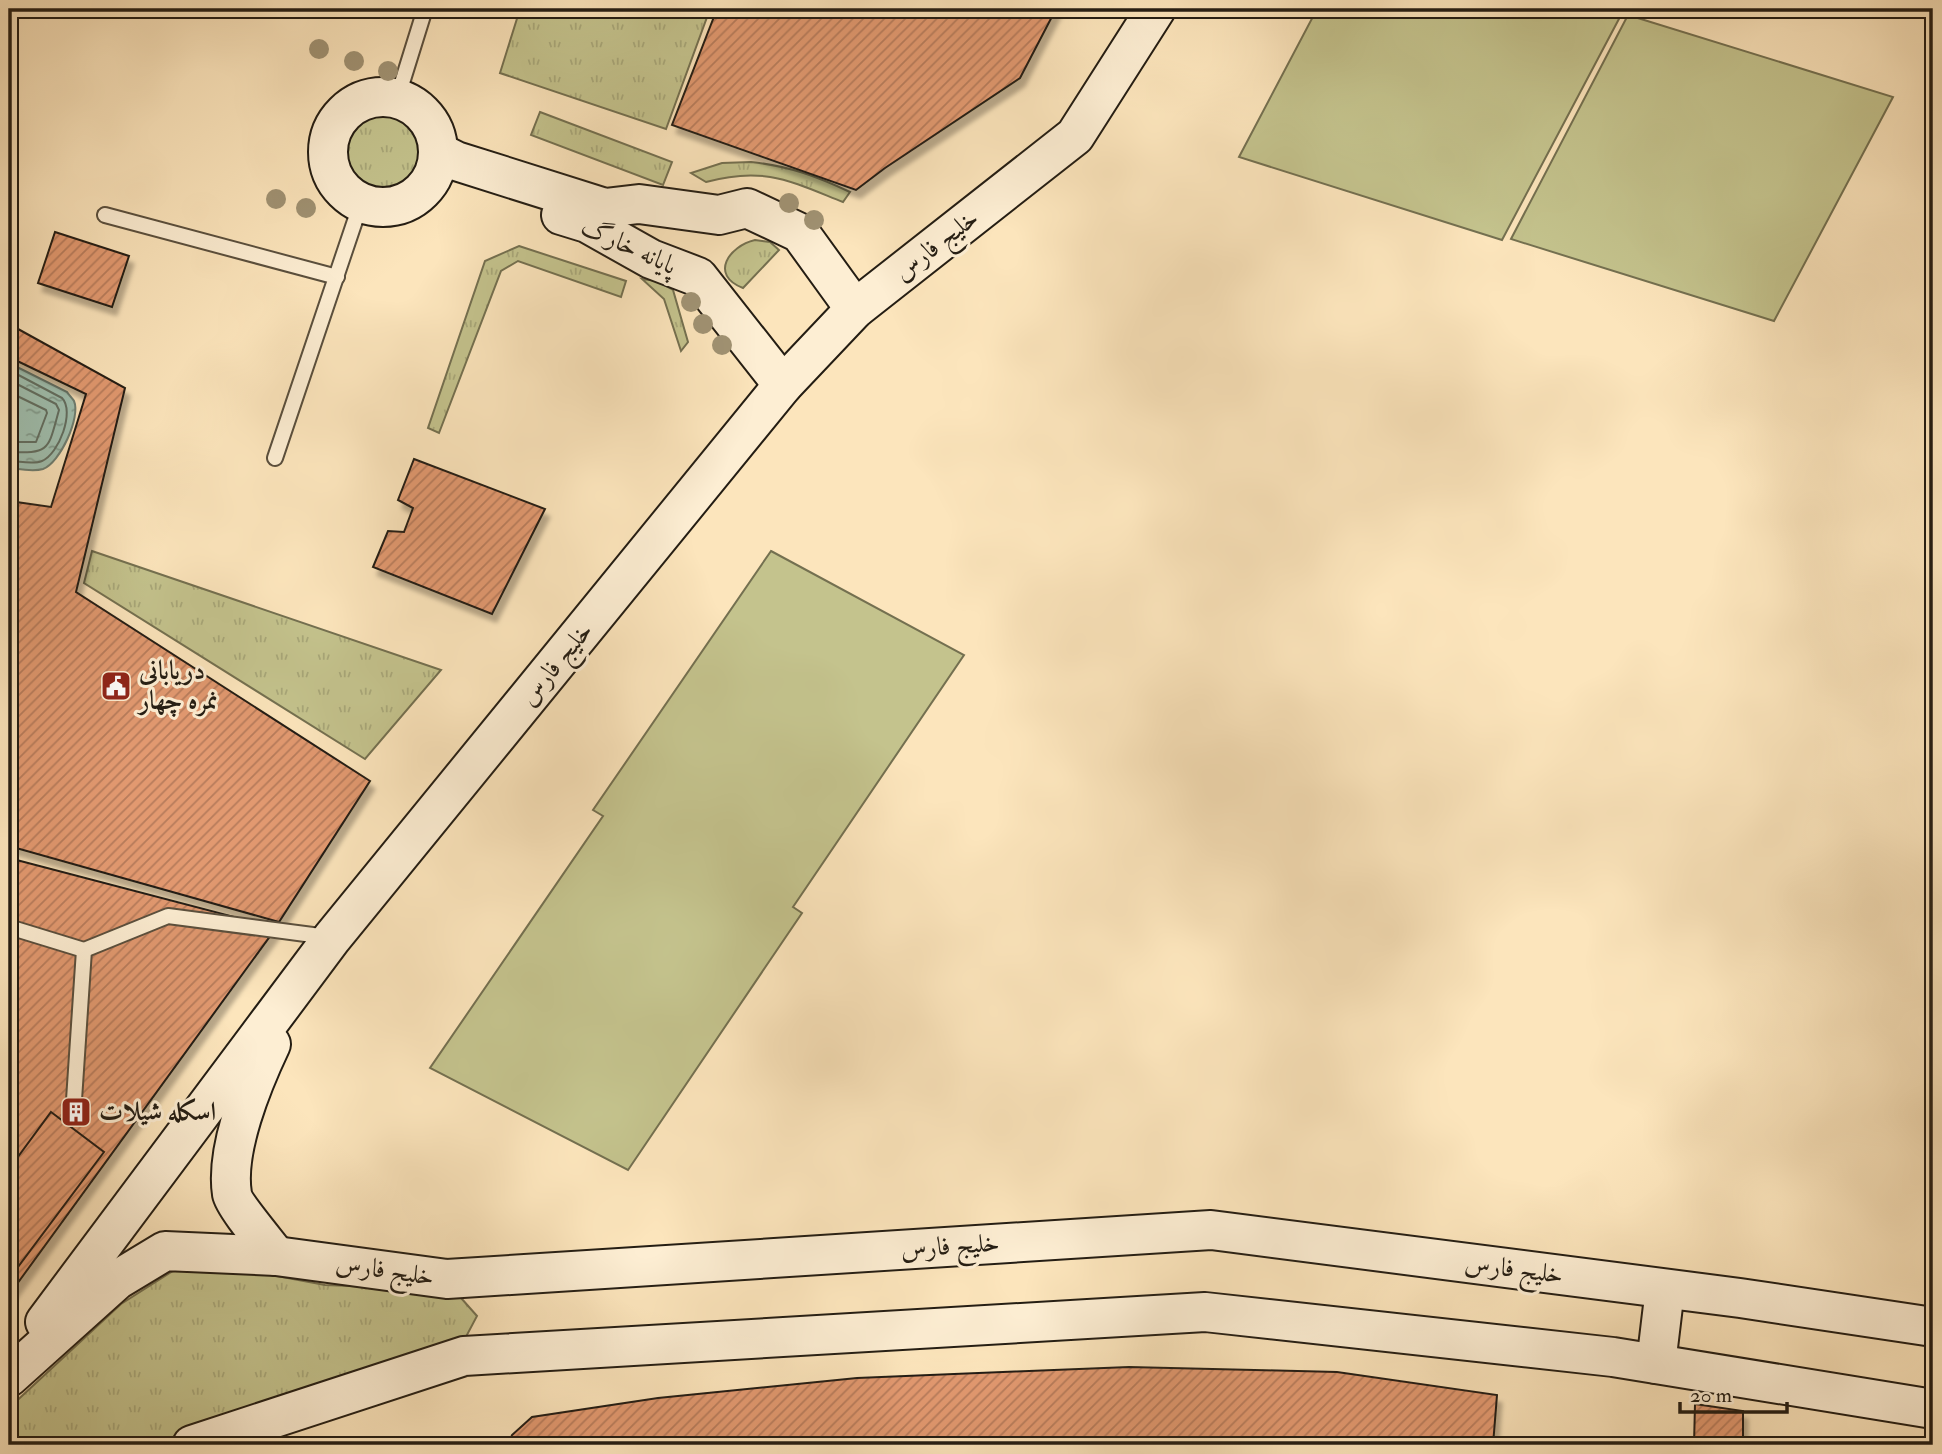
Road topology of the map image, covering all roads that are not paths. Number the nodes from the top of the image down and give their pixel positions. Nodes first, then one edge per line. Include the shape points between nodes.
1 (425, 9) edge
2 (1156, 9) edge
3 (397, 99) junction
4 (433, 167) junction
5 (361, 203) junction
6 (105, 215) dead end
7 (337, 277) junction
8 (855, 309) junction
9 (783, 385) junction
10 (275, 458) dead end
11 (9, 927) edge
12 (332, 938) junction
13 (84, 950) junction
14 (304, 975) junction
15 (74, 1100) dead end
16 (276, 1256) junction
17 (1665, 1289) junction
18 (1933, 1327) edge
19 (1656, 1364) junction
20 (9, 1372) edge
21 (9, 1377) edge
22 (1933, 1409) edge
23 (192, 1445) edge

1 - 3 lane
2 - 8 main road, خلیج فارس via 1075,136
3 - 4 main road via 428,118 436,135
3 - 5 main road via 361,102 346,112 329,144 335,179 346,194
4 - 5 main road via 414,199 379,208
4 - 8 main road via 456,162 605,208 639,204 719,215 747,208 800,233
4 - 9 main road, پایانه خارگ via 450,180 587,223 651,259 698,277
5 - 7 lane
6 - 7 lane
7 - 10 lane
8 - 9 main road, خلیج فارس
9 - 12 main road, خلیج فارس
11 - 13 lane
12 - 13 lane via 168,916
12 - 14 main road, خلیج فارس
13 - 15 lane
14 - 16 main road via 254,1080 233,1152 232,1197
14 - 20 main road, خلیج فارس
16 - 17 main road, خلیج فارس via 446,1279 1211,1230
16 - 21 main road, خلیج فارس via 165,1251 117,1280
17 - 18 main road, خلیج فارس
17 - 19 main road
19 - 22 main road
19 - 23 main road via 1191,1313 464,1356

